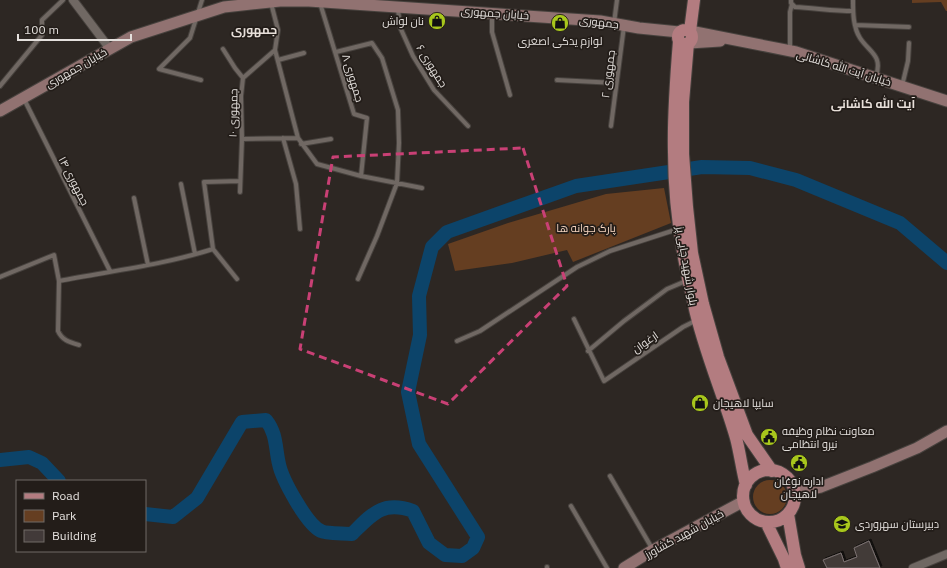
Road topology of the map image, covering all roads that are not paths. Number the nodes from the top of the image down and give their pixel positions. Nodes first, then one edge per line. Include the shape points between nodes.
1 (63, 0) edge
2 (73, 0) edge
3 (202, 0) edge
4 (617, 0) edge
5 (685, 0) edge
6 (694, 0) edge
7 (853, 0) edge
8 (277, 1) edge
9 (316, 1) edge
10 (791, 2) edge
11 (402, 4) edge
12 (853, 11) junction
13 (492, 13) junction
14 (197, 16) junction
15 (558, 18) joint
16 (619, 24) junction
17 (855, 25) junction
18 (909, 27) dead end
19 (683, 37) junction
20 (909, 43) dead end
21 (110, 49) junction
22 (223, 49) dead end
23 (275, 50) junction
24 (790, 51) junction
25 (336, 52) junction
26 (304, 53) dead end
27 (278, 60) junction
28 (876, 77) junction
29 (243, 78) junction
30 (201, 80) dead end
31 (557, 80) dead end
32 (616, 83) junction
33 (0, 85) edge
34 (902, 86) junction
35 (510, 96) dead end
36 (23, 98) junction
37 (947, 101) edge
38 (0, 111) edge
39 (468, 126) dead end
40 (611, 126) dead end
41 (283, 138) junction
42 (298, 138) junction
43 (242, 139) junction
44 (331, 139) dead end
45 (301, 144) junction
46 (361, 176) junction
47 (240, 181) junction
48 (397, 183) junction
49 (181, 184) dead end
50 (422, 188) dead end
51 (681, 189) junction
52 (240, 192) dead end
53 (134, 198) dead end
54 (300, 229) dead end
55 (680, 229) junction
56 (213, 249) junction
57 (195, 254) junction
58 (148, 265) junction
59 (110, 271) junction
60 (0, 277) edge
61 (238, 279) dead end
62 (358, 279) dead end
63 (688, 280) junction
64 (59, 281) junction
65 (574, 319) dead end
66 (698, 320) junction
67 (457, 341) dead end
68 (79, 345) dead end
69 (588, 351) junction
70 (947, 431) edge
71 (772, 471) junction
72 (610, 476) dead end
73 (746, 485) junction
74 (795, 492) junction
75 (744, 501) junction
76 (571, 506) dead end
77 (788, 514) junction
78 (766, 522) junction
79 (653, 550) junction
80 (947, 554) edge
81 (607, 568) edge
82 (624, 568) edge
83 (787, 568) edge
84 (799, 568) edge
85 (913, 568) edge

1 - 33 lane via 42,20 42,35
2 - 21 street
3 - 14 lane
4 - 16 lane, جمهوری ۲
5 - 19 main road
6 - 19 main road
7 - 12 lane
8 - 9 main road, خیابان جمهوری
8 - 14 main road, خیابان جمهوری via 224,7
8 - 23 lane via 278,30
9 - 11 main road, خیابان جمهوری
9 - 25 lane, جمهوری ۸
10 - 12 lane via 795,7
10 - 24 lane
11 - 13 main road, خیابان جمهوری
11 - 39 lane, جمهوری ۶ via 400,27 413,56 434,90
12 - 17 lane
13 - 15 main road, خیابان جمهوری
13 - 35 lane via 492,32
14 - 21 main road, خیابان جمهوری via 131,37
14 - 30 lane via 190,38 159,69
15 - 16 main road, جمهوری
16 - 19 main road, جمهوری
16 - 32 lane, جمهوری ۲
17 - 18 lane
17 - 28 lane via 859,37 876,56
19 - 24 main road, خیابان آیت الله کاشانی via 739,41
19 - 51 main road, بلوار شهید چایی پز via 683,102 678,154
20 - 34 lane
21 - 36 main road, خیابان جمهوری
22 - 29 lane
23 - 27 lane
23 - 29 lane, جمهوری ۱۰
24 - 28 main road, خیابان آیت الله کاشانی
25 - 46 lane, جمهوری ۸ via 354,114 366,118
25 - 48 lane via 372,43 382,58 398,110
26 - 27 lane
27 - 42 lane
28 - 34 main road, خیابان آیت الله کاشانی
29 - 43 lane, جمهوری ۱۰
31 - 32 lane
32 - 40 lane, جمهوری ۲
34 - 37 main road, خیابان آیت الله کاشانی
36 - 38 main road, خیابان جمهوری
36 - 59 lane, جمهوری ۱۴
41 - 42 lane
41 - 43 lane
41 - 54 lane via 296,184
42 - 45 lane
43 - 47 lane, جمهوری ۱۰
44 - 45 lane
45 - 46 lane via 317,164
46 - 48 lane
47 - 52 lane, جمهوری ۱۰
47 - 56 lane via 204,182
48 - 50 lane
48 - 62 lane
49 - 57 lane
51 - 55 main road, بلوار شهید چایی پز
51 - 71 main road, بلوار شهید چایی پز via 702,304 718,358 747,435
53 - 58 lane
55 - 63 main road, بلوار شهید چایی پز
55 - 67 lane via 610,251 577,267 480,331
56 - 57 lane
56 - 61 lane
57 - 58 lane
58 - 59 lane
59 - 64 lane
60 - 64 lane via 54,255
63 - 66 main road, بلوار شهید چایی پز
63 - 69 lane via 667,289
64 - 68 lane via 58,331 66,341
65 - 69 lane
66 - 69 lane, ارغوان via 683,327 604,381
66 - 73 main road, بلوار شهید چایی پز via 736,438
70 - 74 main road via 917,448 872,467 821,487
71 - 73 main road via 756,474
71 - 74 main road via 787,478
72 - 79 lane
73 - 75 main road
74 - 77 main road via 793,508
75 - 78 main road via 752,516
75 - 79 main road, خیابان شهید کشاورز
76 - 81 lane
77 - 78 main road via 774,522
77 - 84 main road
78 - 83 main road
79 - 82 main road, خیابان شهید کشاورز
80 - 85 street

